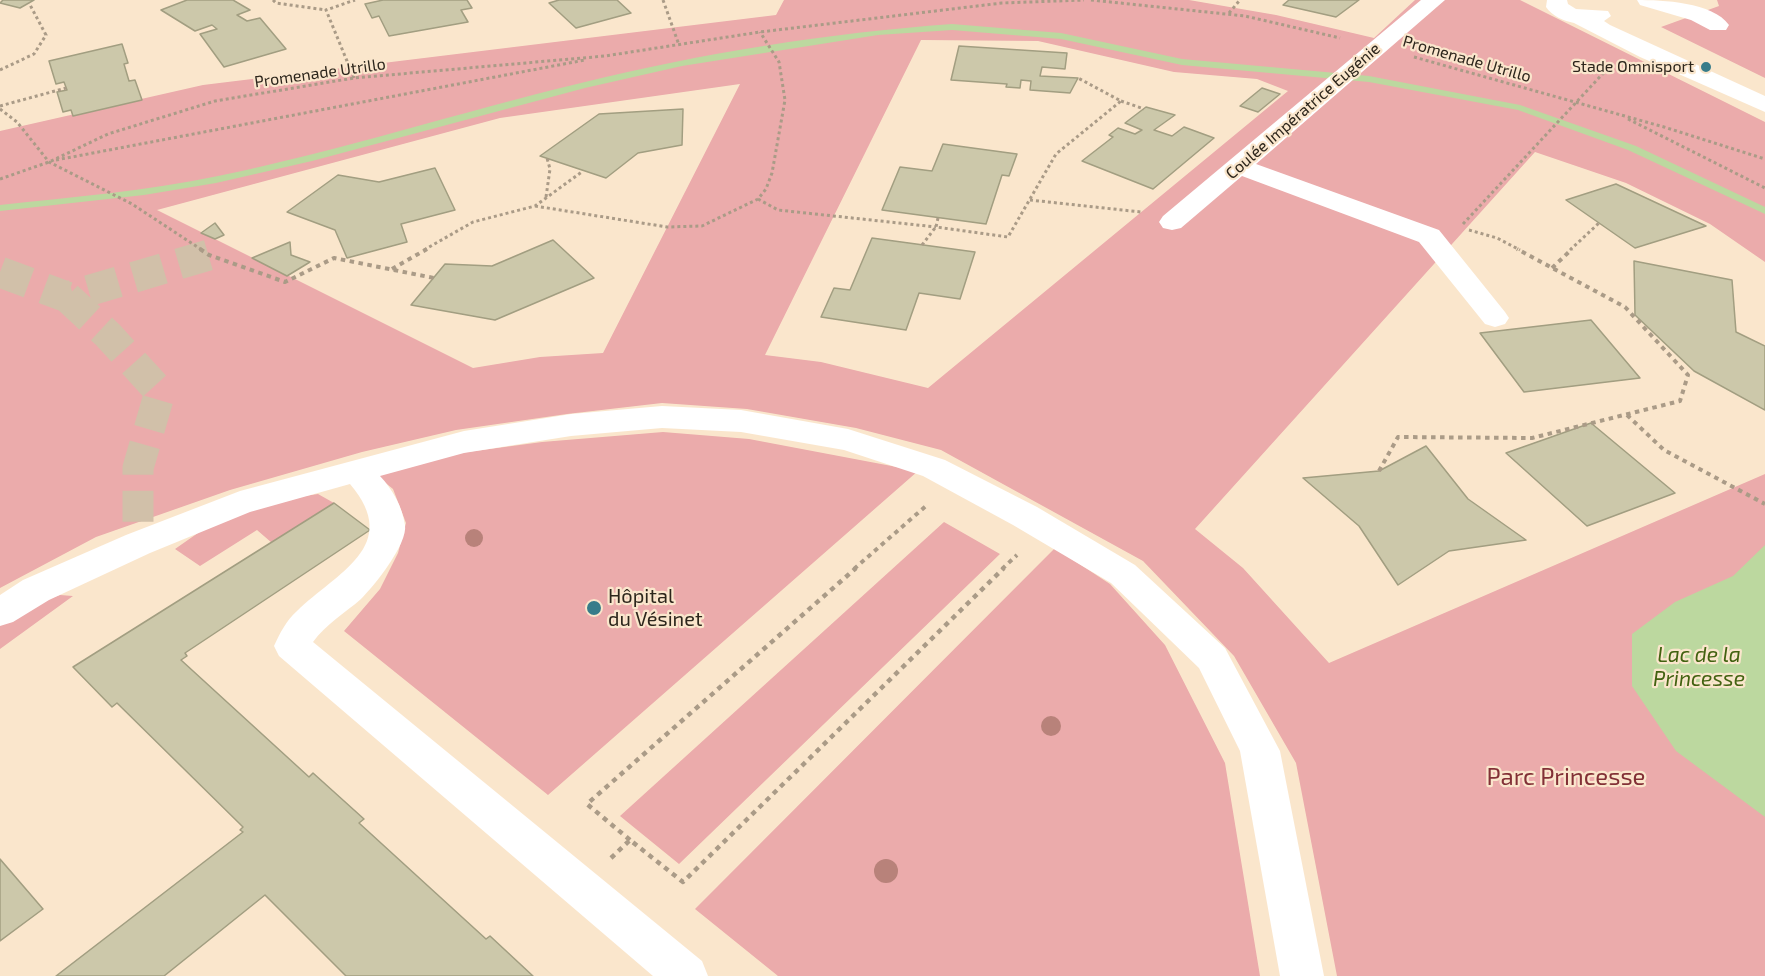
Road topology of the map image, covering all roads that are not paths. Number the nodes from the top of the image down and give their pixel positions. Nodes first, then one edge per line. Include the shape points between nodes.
1 (1434, 0) edge
2 (1557, 0) edge
3 (1648, 0) edge
4 (1603, 7) edge
5 (1718, 25) dead end
6 (1765, 105) edge
7 (1239, 166) junction
8 (1172, 222) road end
9 (1495, 318) dead end
10 (357, 471) junction
11 (0, 612) edge
12 (686, 976) edge
13 (1302, 976) edge

1 - 7 street, Coulée Impératrice Eugénie
2 - 4 street via 1560,10
3 - 4 street
3 - 5 street
4 - 6 street via 1645,52 1671,60
7 - 8 street, Coulée Impératrice Eugénie
7 - 9 street via 1429,236
10 - 11 street via 240,503 117,553 36,590
10 - 12 street via 379,495 389,527 378,556 356,583 298,631 292,646
10 - 13 street via 464,442 571,425 662,417 741,421 848,440 934,468 1005,505 1123,574 1212,658 1260,751

